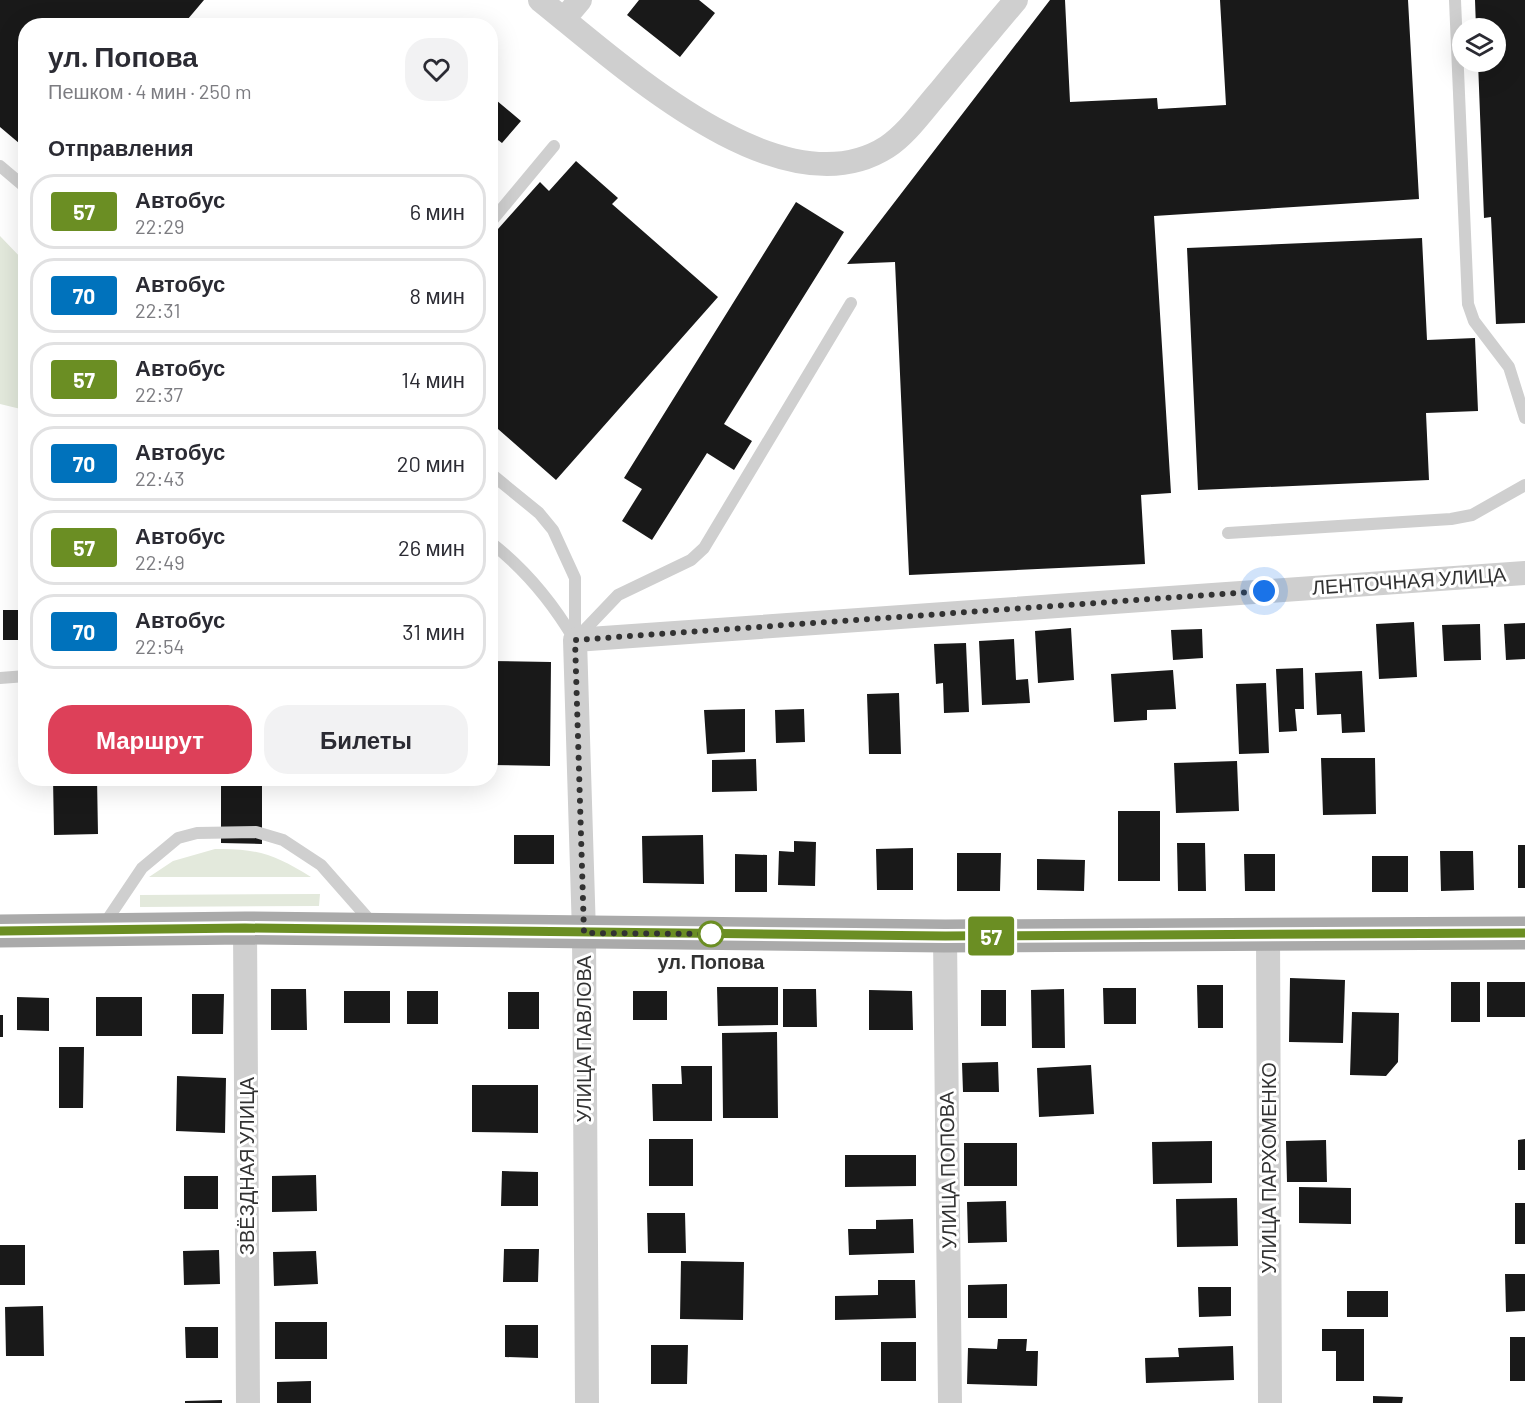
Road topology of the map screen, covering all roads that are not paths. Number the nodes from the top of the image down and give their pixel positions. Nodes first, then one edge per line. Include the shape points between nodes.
1 (540, 0) edge
2 (580, 0) edge
3 (1016, 0) edge
4 (1455, 0) edge
5 (564, 19) junction
6 (554, 146) dead end
7 (0, 166) edge
8 (18, 181) edge
9 (498, 213) edge
10 (851, 303) dead end
11 (1525, 418) edge
12 (498, 480) edge
13 (1525, 485) edge
14 (1228, 533) dead end
15 (498, 548) edge
16 (1525, 573) edge
17 (575, 640) junction
18 (18, 677) edge
19 (0, 678) edge
20 (245, 928) junction
21 (101, 929) junction
22 (378, 930) junction
23 (0, 931) edge
24 (584, 933) junction
25 (1525, 933) edge
26 (1268, 934) junction
27 (945, 936) junction
28 (248, 1403) edge
29 (587, 1403) edge
30 (950, 1403) edge
31 (1270, 1403) edge

1 - 5 street
2 - 5 street
3 - 5 street via 889,146 865,159 837,164 802,162 770,154 687,115
4 - 11 lane via 1468,304 1474,321 1509,367
6 - 9 lane
7 - 8 lane
10 - 17 lane via 704,548 691,560 618,595
12 - 17 lane via 539,513 553,530 574,578
13 - 14 lane via 1472,515 1451,519
15 - 17 lane via 553,604
16 - 17 street, ЛЕНТОЧНАЯ УЛИЦА
17 - 24 street, УЛИЦА ПАВЛОВА
18 - 19 lane
20 - 21 main road
20 - 22 main road
20 - 28 street, ЗВЁЗДНАЯ УЛИЦА
21 - 22 lane via 142,867 178,838 197,833 256,832 283,840 321,865
21 - 23 main road
22 - 24 main road
24 - 27 main road
24 - 29 street, УЛИЦА ПАВЛОВА
25 - 26 main road
26 - 27 main road
26 - 31 street, УЛИЦА ПАРХОМЕНКО
27 - 30 street, УЛИЦА ПОПОВА

